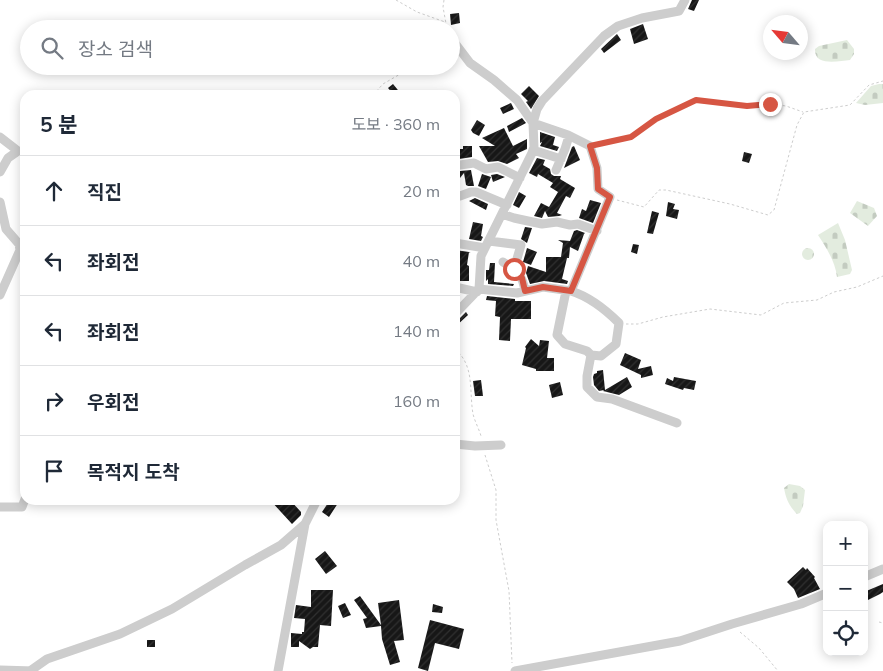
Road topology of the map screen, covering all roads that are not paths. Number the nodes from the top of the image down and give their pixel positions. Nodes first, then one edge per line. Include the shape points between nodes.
1 (685, 0) edge
2 (460, 50) edge
3 (533, 123) junction
4 (569, 136) junction
5 (0, 137) edge
6 (533, 150) junction
7 (561, 159) junction
8 (460, 165) dead end
9 (556, 170) dead end
10 (0, 172) edge
11 (520, 178) junction
12 (460, 196) dead end
13 (0, 202) edge
14 (504, 210) junction
15 (596, 231) junction
16 (460, 243) edge
17 (487, 245) junction
18 (503, 262) dead end
19 (514, 269) junction
20 (460, 288) edge
21 (478, 290) junction
22 (525, 291) junction
23 (568, 291) junction
24 (0, 295) edge
25 (460, 309) edge
26 (591, 355) junction
27 (677, 423) dead end
28 (460, 444) edge
29 (501, 445) dead end
30 (23, 505) edge
31 (315, 505) edge
32 (0, 508) edge
33 (306, 524) junction
34 (883, 568) edge
35 (868, 575) edge
36 (823, 595) edge
37 (0, 670) edge
38 (30, 671) edge
39 (34, 671) edge
40 (278, 671) edge
41 (513, 671) edge

1 - 3 street via 679,11 618,26 604,36 542,101
2 - 3 street via 470,63 513,95
3 - 4 street
3 - 6 street
4 - 7 street
4 - 15 street via 590,146 597,168 598,189 610,197
5 - 10 street via 18,151 8,158
6 - 7 street
6 - 11 street
7 - 9 street
8 - 11 street via 474,163 486,169 498,167
11 - 14 street
12 - 14 street via 476,192
13 - 24 street via 6,229 20,250
14 - 15 street via 514,218 542,224 578,224
14 - 17 street
15 - 23 street
16 - 17 street
17 - 19 street via 521,245
17 - 21 street via 480,264
18 - 19 street
19 - 22 street via 522,278
20 - 21 street
21 - 22 street
21 - 25 street
22 - 23 street via 543,287
23 - 26 street via 557,335 565,344
23 - 26 street via 584,296 619,323 616,344 601,356
26 - 27 street via 587,387 597,397
28 - 29 street
30 - 32 street
31 - 33 street
33 - 38 street via 281,545 172,609 120,634 47,659
33 - 40 street
34 - 35 street
36 - 41 street via 680,642
37 - 38 street
38 - 39 street

